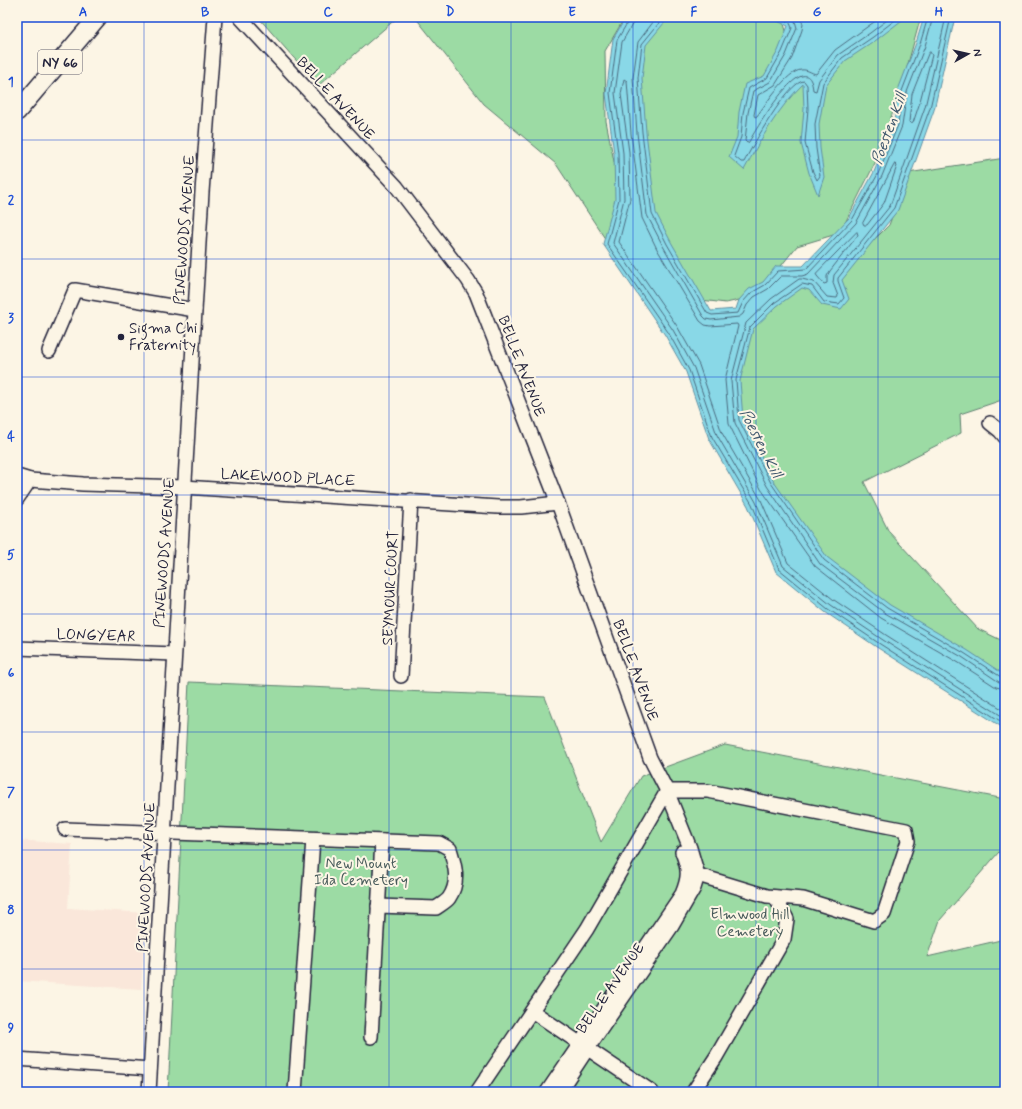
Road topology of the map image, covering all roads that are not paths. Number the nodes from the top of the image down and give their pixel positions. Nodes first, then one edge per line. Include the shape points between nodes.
1 (98, 17) edge
2 (216, 17) edge
3 (240, 17) edge
4 (19, 107) edge
5 (195, 310) junction
6 (49, 351) dead end
7 (990, 423) dead end
8 (1005, 437) edge
9 (17, 476) edge
10 (30, 480) junction
11 (184, 487) junction
12 (17, 499) edge
13 (411, 500) junction
14 (558, 503) junction
15 (17, 648) edge
16 (174, 654) junction
17 (401, 676) dead end
18 (667, 791) junction
19 (64, 829) dead end
20 (165, 834) junction
21 (313, 839) junction
22 (382, 841) junction
23 (693, 877) junction
24 (774, 897) junction
25 (378, 906) junction
26 (532, 1011) junction
27 (371, 1037) dead end
28 (584, 1045) junction
29 (17, 1059) edge
30 (150, 1069) junction
31 (149, 1092) edge
32 (295, 1092) edge
33 (477, 1092) edge
34 (547, 1092) edge
35 (559, 1092) edge
36 (652, 1092) edge
37 (693, 1092) edge

1 - 4 main road, NY 66
2 - 5 street, PINEWOODS AVENUE
3 - 14 street, BELLE AVENUE via 397,187 468,280 476,293
5 - 6 street via 75,290
5 - 11 street, PINEWOODS AVENUE
7 - 8 street
9 - 10 street, LAKEWOOD PLACE
10 - 11 street, LAKEWOOD PLACE
10 - 12 street
11 - 13 street, LAKEWOOD PLACE
11 - 16 street, PINEWOODS AVENUE
13 - 14 street, LAKEWOOD PLACE via 498,507
13 - 17 street, SEYMOUR COURT
14 - 18 street, BELLE AVENUE via 650,758
15 - 16 street, LONGYEAR
16 - 20 street, PINEWOODS AVENUE
18 - 23 street, BELLE AVENUE via 668,816 687,868
18 - 24 street via 708,791 906,830 908,842 884,914 874,921 803,899
18 - 26 street via 587,929
19 - 20 street
20 - 21 street
20 - 30 street, PINEWOODS AVENUE
21 - 22 street
21 - 32 street
22 - 25 street
22 - 25 street via 439,843 450,849 455,864 456,882 449,898 436,908
23 - 24 street
23 - 28 street, BELLE AVENUE
24 - 37 street via 787,919 784,939
25 - 27 street
26 - 28 street
26 - 33 street
28 - 34 street, BELLE AVENUE
28 - 35 street, BELLE AVENUE
28 - 36 street
29 - 30 street
30 - 31 street, PINEWOODS AVENUE

